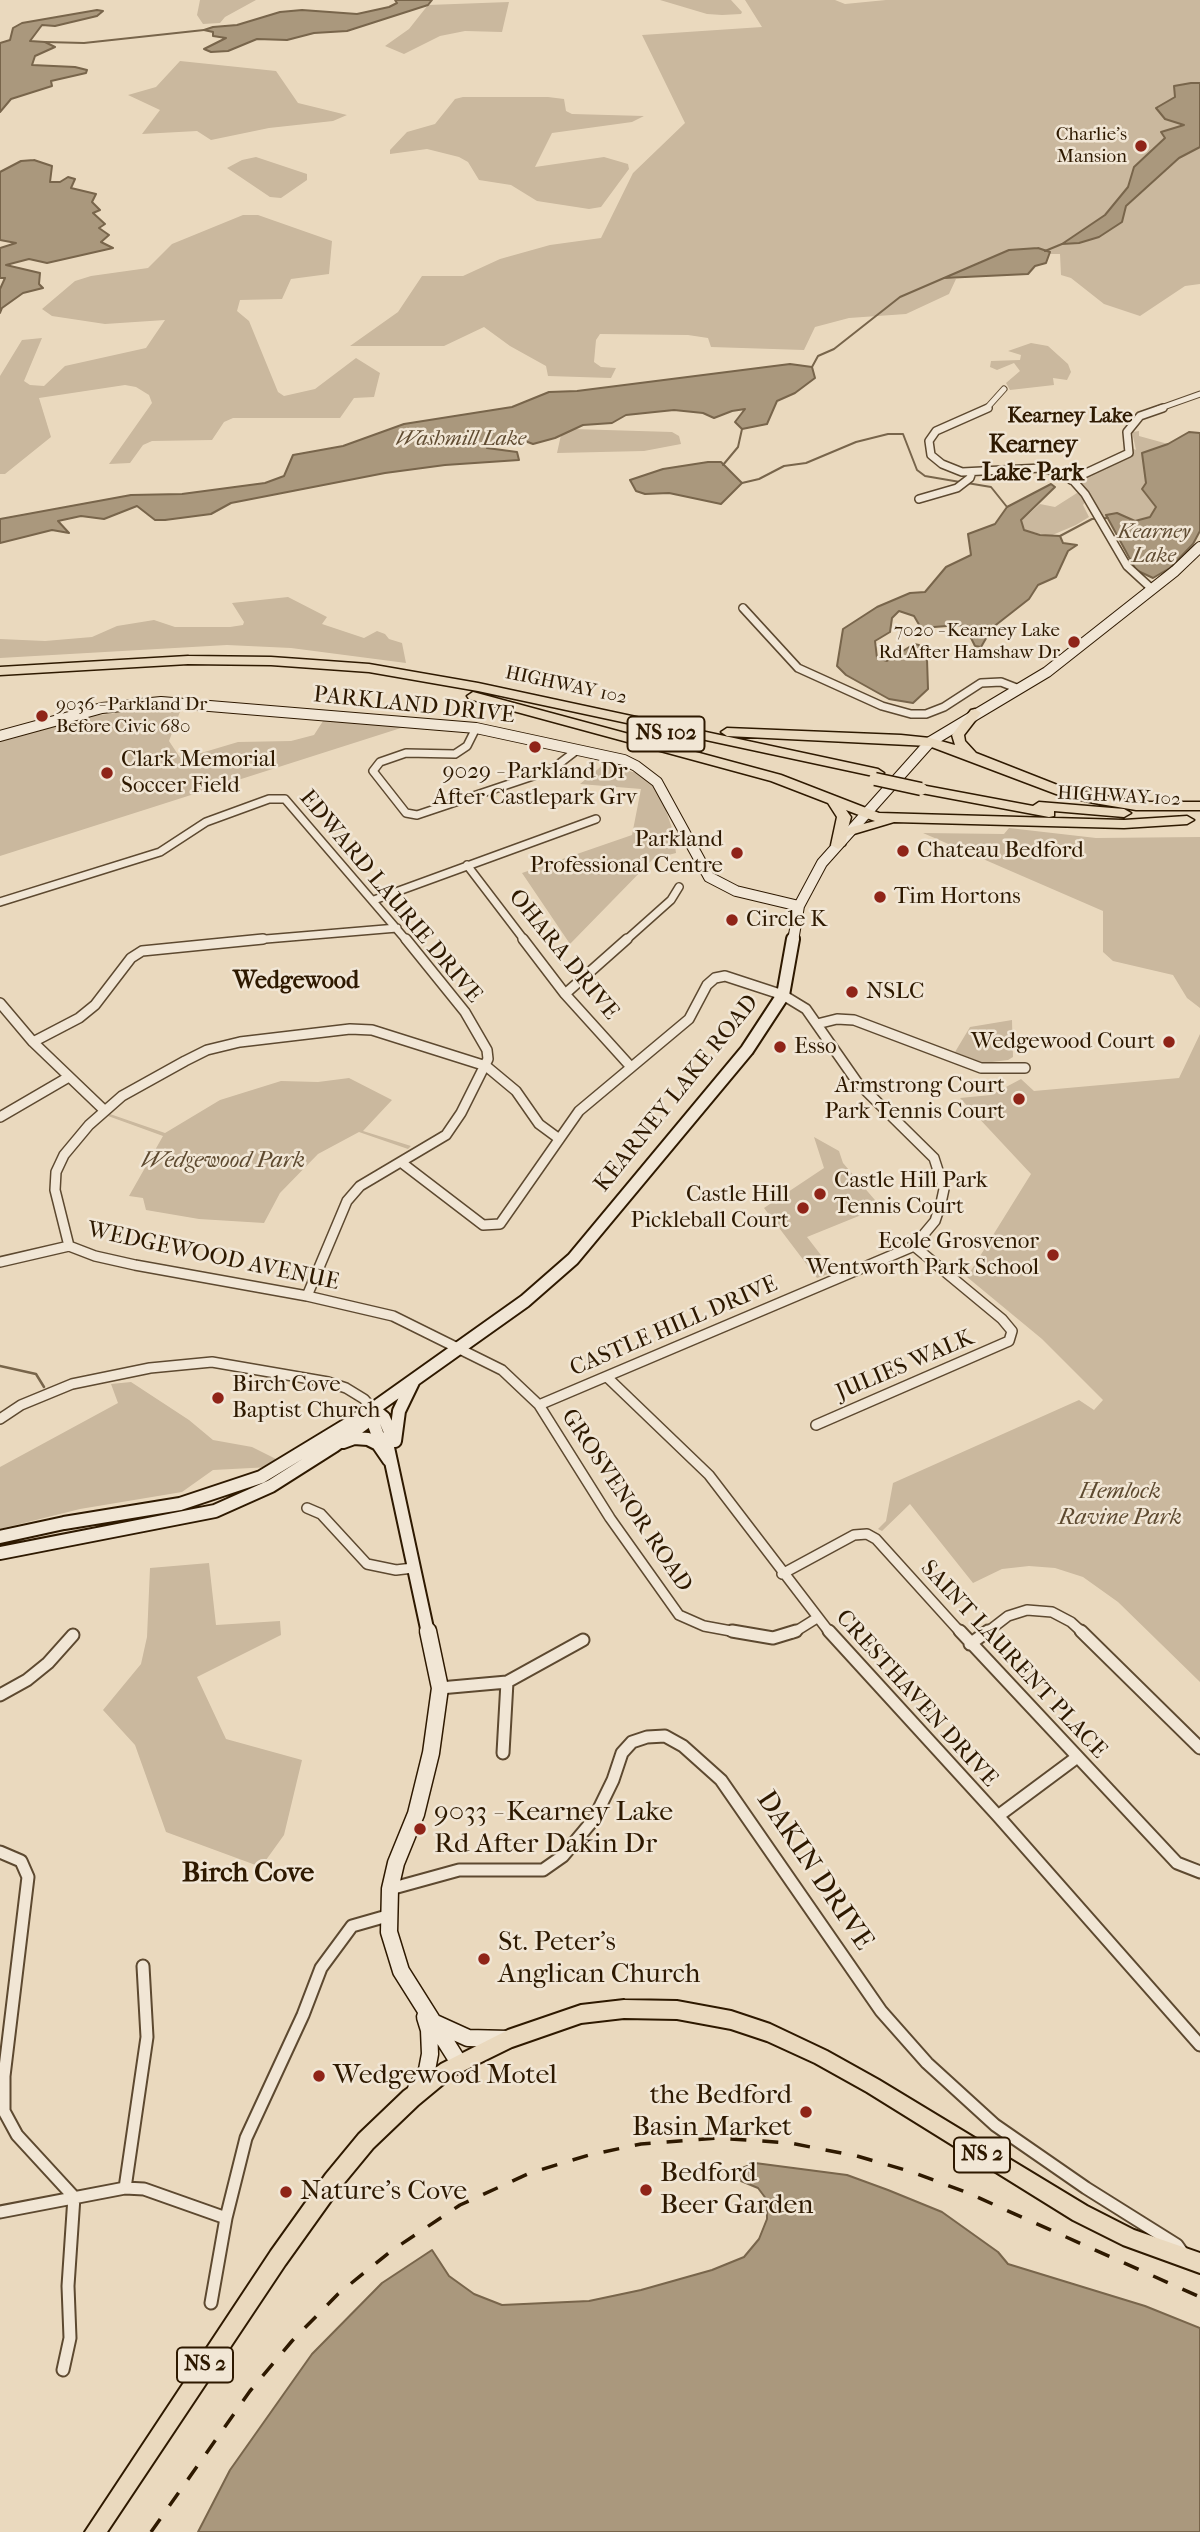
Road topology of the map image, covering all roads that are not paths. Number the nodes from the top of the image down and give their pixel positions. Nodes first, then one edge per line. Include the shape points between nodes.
1 (1004, 389) dead end
2 (1200, 394) edge
3 (972, 472) junction
4 (1072, 480) junction
5 (919, 499) dead end
6 (1200, 547) edge
7 (1152, 589) junction
8 (743, 608) dead end
9 (0, 671) edge
10 (0, 678) edge
11 (1019, 690) junction
12 (456, 691) junction
13 (505, 692) junction
14 (975, 713) junction
15 (476, 728) junction
16 (0, 736) edge
17 (930, 743) junction
18 (577, 750) junction
19 (979, 758) junction
20 (877, 776) junction
21 (922, 786) junction
22 (834, 802) junction
23 (1200, 807) edge
24 (866, 814) junction
25 (596, 819) dead end
26 (897, 819) junction
27 (1194, 819) edge
28 (849, 832) junction
29 (838, 845) junction
30 (467, 865) junction
31 (679, 887) dead end
32 (374, 900) junction
33 (0, 902) edge
34 (799, 906) junction
35 (397, 928) junction
36 (565, 994) junction
37 (783, 995) junction
38 (0, 1003) edge
39 (817, 1024) junction
40 (33, 1042) junction
41 (485, 1066) junction
42 (631, 1067) junction
43 (1025, 1068) dead end
44 (67, 1078) junction
45 (104, 1110) junction
46 (0, 1117) edge
47 (558, 1138) junction
48 (402, 1163) junction
49 (914, 1245) junction
50 (69, 1246) junction
51 (0, 1262) edge
52 (307, 1296) junction
53 (458, 1349) junction
54 (415, 1378) junction
55 (608, 1378) junction
56 (539, 1405) junction
57 (373, 1409) junction
58 (0, 1419) edge
59 (816, 1425) dead end
60 (334, 1446) junction
61 (393, 1466) junction
62 (307, 1508) dead end
63 (0, 1536) edge
64 (0, 1553) edge
65 (413, 1568) junction
66 (782, 1574) junction
67 (817, 1618) junction
68 (73, 1635) dead end
69 (583, 1640) dead end
70 (970, 1644) junction
71 (507, 1682) junction
72 (440, 1688) junction
73 (0, 1695) edge
74 (1200, 1748) edge
75 (503, 1753) dead end
76 (1076, 1759) junction
77 (998, 1816) junction
78 (0, 1852) edge
79 (1200, 1872) edge
80 (390, 1889) junction
81 (387, 1916) junction
82 (143, 1966) dead end
83 (417, 1997) junction
84 (433, 2022) junction
85 (508, 2039) junction
86 (1200, 2045) edge
87 (460, 2063) junction
88 (411, 2098) junction
89 (125, 2188) junction
90 (74, 2197) junction
91 (0, 2212) edge
92 (226, 2218) junction
93 (1193, 2261) edge
94 (211, 2303) dead end
95 (64, 2370) dead end
96 (95, 2532) edge

1 - 3 street via 988,408 940,428 929,441 930,452 939,462
2 - 4 street via 1140,416 1127,432 1129,453
3 - 4 street via 1045,468
3 - 5 street via 949,491
4 - 7 street via 1102,521 1126,566
6 - 7 main road, KEARNEY LAKE ROAD
7 - 11 main road, KEARNEY LAKE ROAD
8 - 11 street via 798,668 882,706 926,714 981,683 1001,682
9 - 13 highway, HIGHWAY 102 / NS 102 via 188,660 271,661 369,668
10 - 12 highway, HIGHWAY 102 / NS 102 via 184,667 269,668
11 - 14 main road, KEARNEY LAKE ROAD
12 - 20 highway, HIGHWAY 102 / NS 102
12 - 22 highway via 733,765
13 - 17 highway via 727,732
13 - 20 highway, HIGHWAY 102 / NS 102
14 - 17 main road, KEARNEY LAKE ROAD
14 - 19 highway via 958,735 964,749
15 - 16 main road, PARKLAND DRIVE via 161,702 102,708
15 - 18 main road, PARKLAND DRIVE
15 - 18 street via 467,746 455,754 406,753 380,762 373,771 406,813 417,816 551,771
17 - 19 highway
17 - 24 main road, KEARNEY LAKE ROAD
18 - 34 main road, PARKLAND DRIVE via 624,760 657,782 709,877 736,891
19 - 23 highway via 1094,799
20 - 21 highway, HIGHWAY 102 / NS 102, bridge
21 - 23 highway, HIGHWAY 102 / NS 102 via 1074,810 1132,813
21 - 27 highway, HIGHWAY 102 / NS 102 via 1048,813
22 - 24 highway
22 - 29 highway via 844,817
24 - 26 highway
24 - 28 main road, KEARNEY LAKE ROAD
25 - 30 street
26 - 27 highway via 1124,824
26 - 28 highway
28 - 29 main road, KEARNEY LAKE ROAD
29 - 34 main road, KEARNEY LAKE ROAD via 822,863
30 - 32 street
30 - 36 street, OHARA DRIVE
31 - 36 street via 671,900
32 - 33 street, EDWARD LAURIE DRIVE via 292,806 276,798 206,822 160,852
32 - 35 street, EDWARD LAURIE DRIVE
34 - 37 main road, KEARNEY LAKE ROAD
35 - 40 street via 142,951 131,958 95,1005
35 - 41 street, EDWARD LAURIE DRIVE via 465,1012 487,1050
36 - 42 street, OHARA DRIVE
37 - 39 street, CASTLE HILL DRIVE via 806,1009
37 - 42 street, CASTLE HILL DRIVE via 725,976 715,978 706,985 689,1019
37 - 53 main road, KEARNEY LAKE ROAD via 747,1050 573,1259
38 - 40 street
39 - 43 street via 854,1020 981,1068
39 - 49 street, CASTLE HILL DRIVE via 857,1082 934,1158 944,1189 941,1203 935,1221
40 - 44 street
41 - 45 street, WEDGEWOOD AVENUE via 372,1030 350,1028 207,1050
41 - 47 street, WEDGEWOOD AVENUE via 516,1091 540,1124
41 - 48 street via 446,1135
42 - 47 street via 579,1111
44 - 45 street
44 - 46 street
45 - 50 street, WEDGEWOOD AVENUE via 64,1155 56,1172 55,1190
47 - 48 street via 506,1217 490,1226
48 - 52 street via 360,1186 347,1201
49 - 55 street, CASTLE HILL DRIVE
49 - 59 street, JULIES WALK via 1002,1319 1012,1331 1009,1341
50 - 51 street
50 - 52 street, WEDGEWOOD AVENUE via 122,1262
52 - 53 street, WEDGEWOOD AVENUE via 393,1315
53 - 54 main road, KEARNEY LAKE ROAD
53 - 56 street, GROSVENOR ROAD via 502,1370
54 - 57 main road, KEARNEY LAKE ROAD
54 - 61 main road via 398,1411
55 - 56 street, CASTLE HILL DRIVE
55 - 66 street, CRESTHAVEN DRIVE via 709,1475
56 - 67 street, GROSVENOR ROAD via 610,1518 679,1615 704,1626 773,1638 791,1634
57 - 58 street via 346,1388 328,1382 212,1362 150,1368 72,1384
57 - 60 main road via 364,1424
57 - 61 main road via 373,1422 378,1436 387,1443
57 - 63 main road via 261,1477 212,1495
60 - 61 main road via 354,1438 368,1439
60 - 64 main road via 271,1486 215,1511
61 - 65 main road
62 - 65 street via 321,1514 367,1564
65 - 72 main road
66 - 67 street, CRESTHAVEN DRIVE
66 - 70 street, SAINT LAURENT PLACE via 854,1535 867,1534
67 - 77 street, CRESTHAVEN DRIVE
68 - 73 street via 27,1681
69 - 71 street
70 - 74 street via 1008,1616 1027,1610 1052,1612 1081,1631
70 - 76 street, SAINT LAURENT PLACE
71 - 72 street
71 - 75 street
72 - 80 main road via 428,1766
76 - 77 street
76 - 79 street, SAINT LAURENT PLACE via 1177,1863
77 - 86 street, CRESTHAVEN DRIVE
78 - 90 street via 20,1861 28,1877 3,2086 4,2112 17,2135
80 - 81 main road
80 - 93 street, DAKIN DRIVE via 460,1870 543,1870 563,1856 594,1819 622,1753 632,1742 665,1736 683,1745 721,1780 881,2011 927,2063 995,2125 1177,2245
81 - 83 main road via 393,1951
81 - 92 street via 352,1926 321,1968 246,2138
82 - 89 street via 147,2037
83 - 84 main road
83 - 88 main road via 429,2030 430,2054 427,2070
84 - 85 main road via 468,2038
84 - 87 main road
85 - 87 main road, NS 2
85 - 93 main road, NS 2 via 582,2014 624,2009 677,2010 753,2026 873,2086 1080,2213
87 - 88 main road, NS 2
88 - 96 main road, NS 2 via 333,2181
89 - 90 street
89 - 92 street via 144,2189
90 - 91 street
90 - 95 street via 70,2338
92 - 94 street

